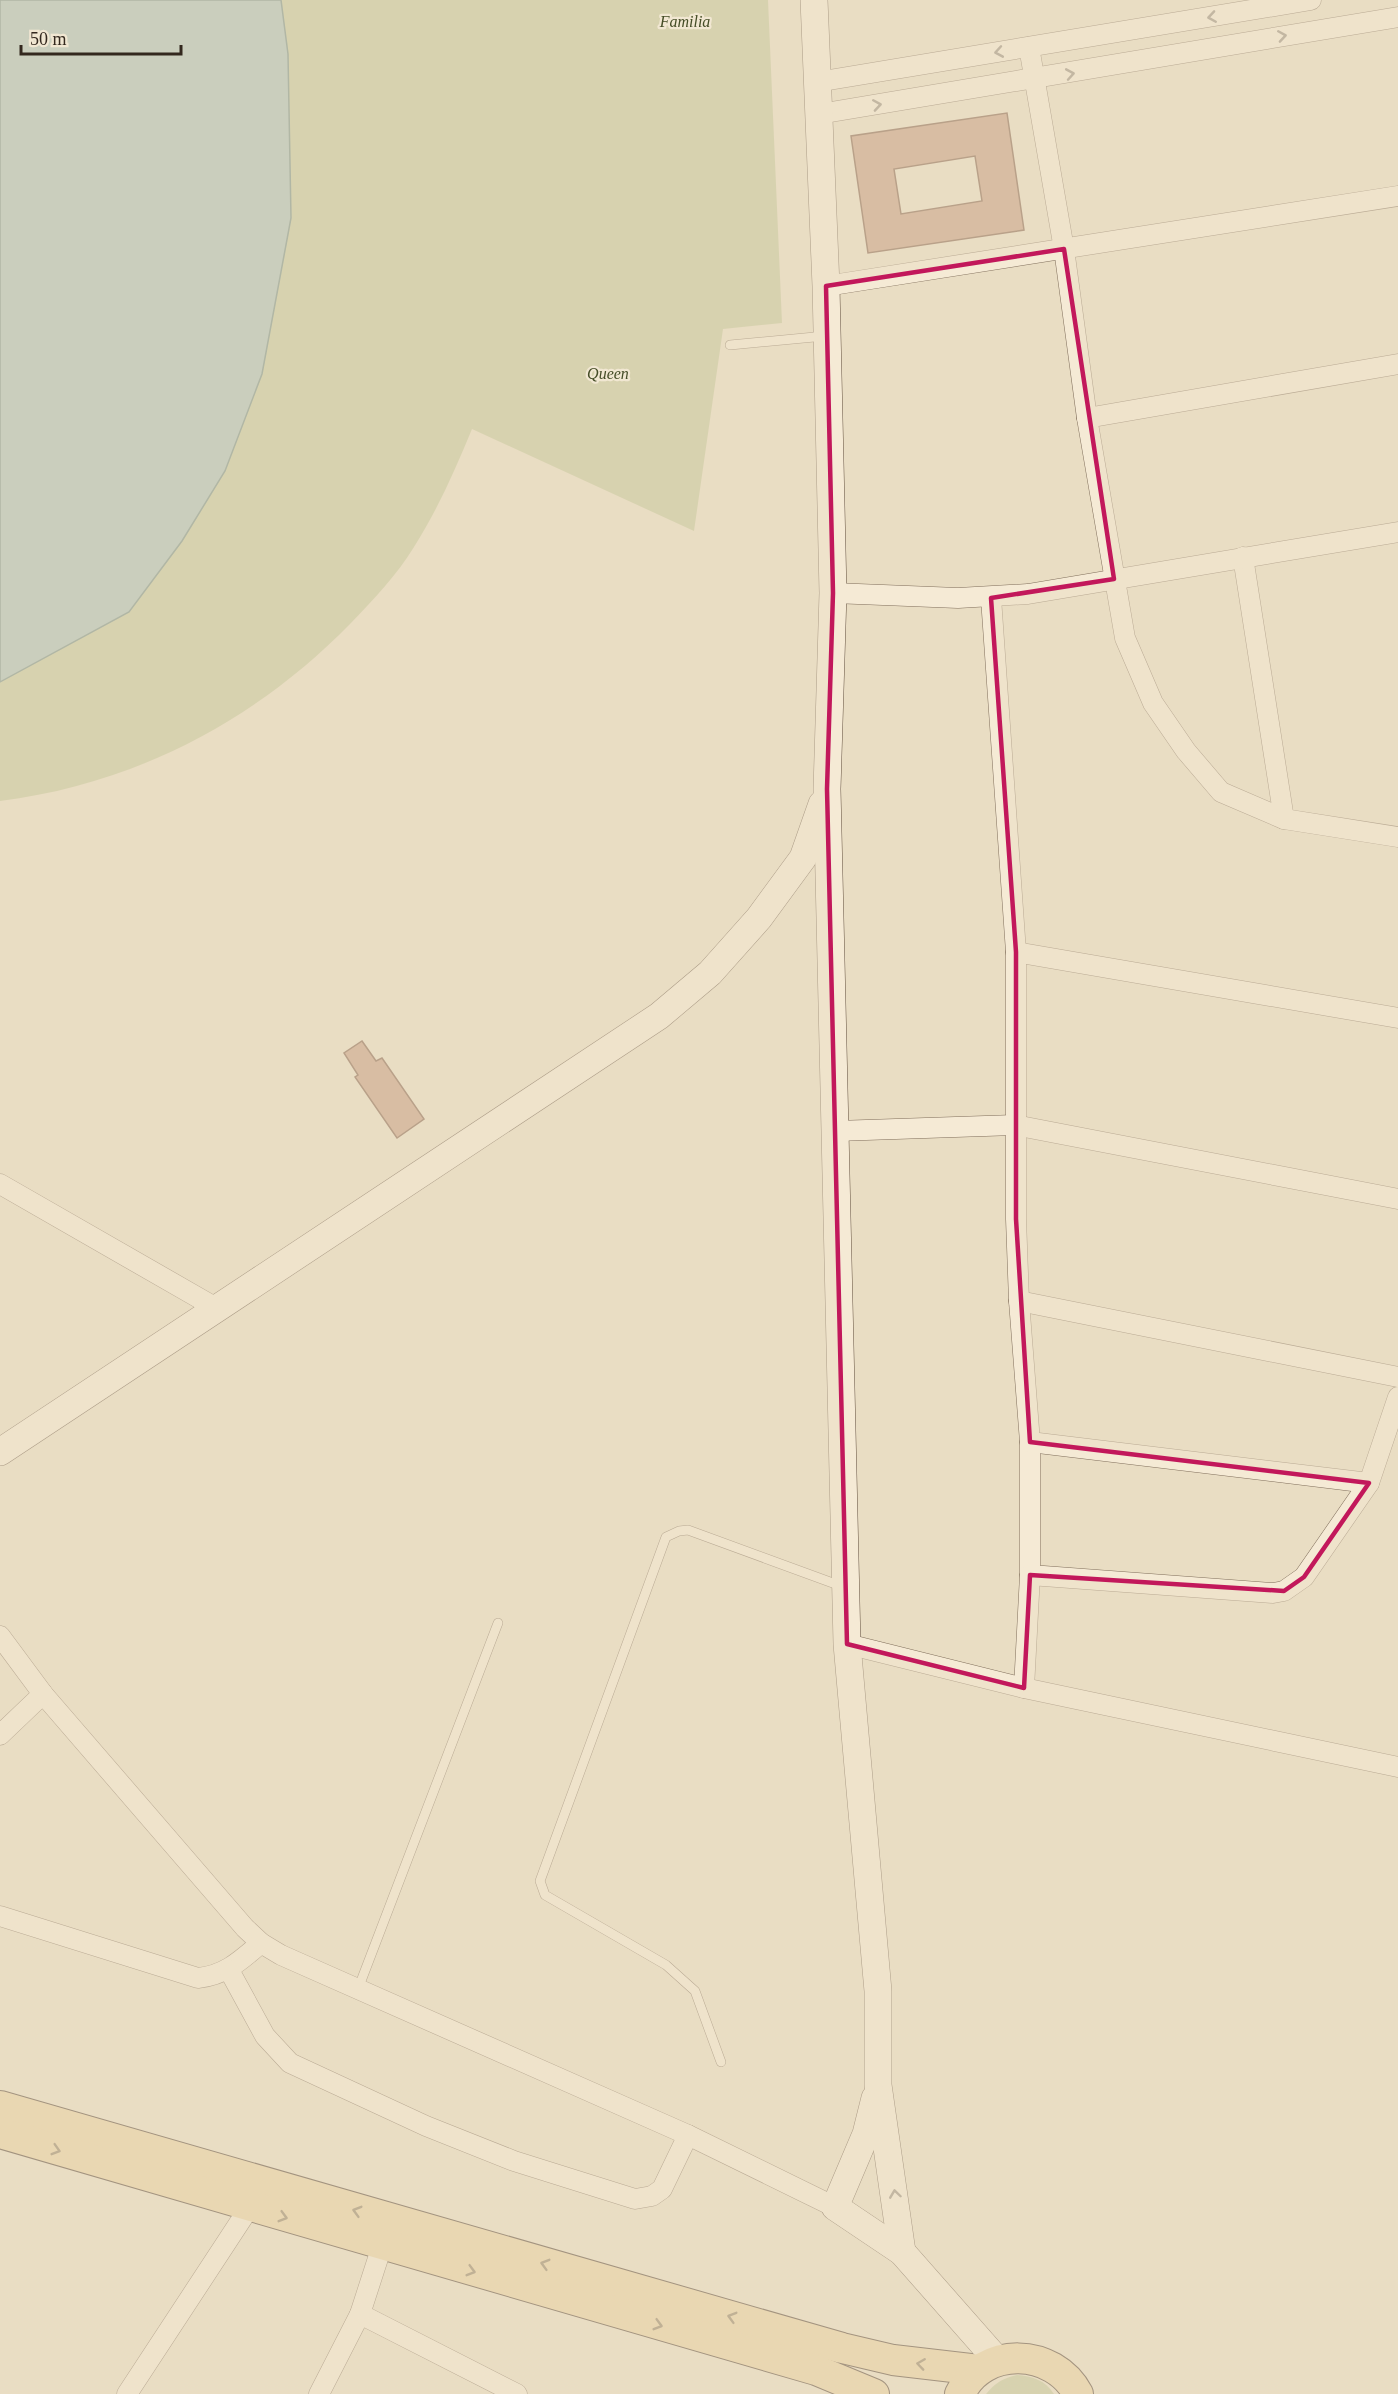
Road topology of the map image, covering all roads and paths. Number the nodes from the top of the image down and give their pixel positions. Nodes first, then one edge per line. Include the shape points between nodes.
1 (814, 0) edge
2 (1311, 0) edge
3 (1250, 5) edge
4 (1398, 17) edge
5 (1254, 41) junction
6 (1029, 47) junction
7 (1034, 80) junction
8 (817, 82) junction
9 (819, 114) junction
10 (1398, 196) edge
11 (1064, 249) junction
12 (826, 286) junction
13 (827, 336) junction
14 (730, 345) dead end
15 (1398, 364) edge
16 (1087, 418) junction
17 (1398, 532) edge
18 (1242, 558) junction
19 (1114, 579) junction
20 (833, 593) junction
21 (991, 598) junction
22 (827, 789) junction
23 (1284, 819) junction
24 (1398, 837) edge
25 (1016, 952) junction
26 (1398, 1018) edge
27 (1014, 1125) junction
28 (837, 1131) junction
29 (0, 1184) edge
30 (1398, 1199) edge
31 (1019, 1301) junction
32 (218, 1309) junction
33 (1398, 1377) edge
34 (1398, 1397) edge
35 (1030, 1442) junction
36 (0, 1452) edge
37 (1369, 1483) junction
38 (1030, 1575) junction
39 (846, 1588) junction
40 (498, 1623) dead end
41 (0, 1636) edge
42 (847, 1644) junction
43 (1024, 1688) junction
44 (43, 1694) junction
45 (0, 1735) edge
46 (1398, 1767) edge
47 (0, 1916) edge
48 (261, 1943) junction
49 (230, 1970) junction
50 (358, 1989) junction
51 (721, 2062) dead end
52 (878, 2085) junction
53 (0, 2106) edge
54 (0, 2133) edge
55 (688, 2135) junction
56 (835, 2207) junction
57 (249, 2208) junction
58 (382, 2246) junction
59 (902, 2252) junction
60 (360, 2314) junction
61 (988, 2366) junction
62 (1080, 2391) edge
63 (127, 2394) edge
64 (319, 2394) edge
65 (517, 2394) edge
66 (874, 2394) edge
67 (960, 2394) edge

1 - 8 street
2 - 3 street
3 - 5 street
3 -> 6 street
5 -> 4 street
7 -> 5 street
6 - 7 street
6 -> 8 street
9 -> 7 street
7 - 11 street
8 - 9 street
9 - 12 street
10 - 11 street
11 - 12 street
11 - 16 street
12 - 13 street
13 - 14 lane
13 - 20 street
15 - 16 street
16 - 19 street
17 - 18 street
18 - 19 street
18 - 23 street
19 - 21 street
19 - 23 street via 1125,638 1153,703 1186,751 1221,792
20 - 21 street
20 - 22 street
21 - 25 street
22 - 28 street
22 - 32 street via 803,858 759,918 710,973 605,1054
23 - 24 street
25 - 26 street
25 - 27 street
27 - 28 street
27 - 30 street
27 - 31 street
28 - 39 street
29 - 32 street
31 - 33 street
31 - 35 street
32 - 36 street
34 - 37 street
35 - 37 street
35 - 38 street
37 - 38 street via 1304,1577 1284,1591
38 - 43 street
39 - 42 street
39 - 51 lane via 688,1530 666,1537 540,1881 545,1895 666,1965 695,1991
40 - 50 lane
41 - 44 street
42 - 43 street
42 - 52 street via 879,1991
43 - 46 street
44 - 45 street
44 - 48 street
47 - 49 street via 198,1978
48 - 49 street
48 - 50 street
49 - 55 street via 265,2036 290,2063 426,2126 514,2161 635,2199 652,2196 662,2189
50 - 55 street
52 - 56 street via 866,2134
59 -> 52 street
61 -> 53 main road via 893,2360 842,2348
54 -> 57 main road
55 - 56 street
56 - 59 street
57 -> 58 main road
57 - 63 street
58 - 60 street
58 -> 66 main road via 816,2370
59 - 61 street
60 - 64 street
60 - 65 street
61 - 62 main road via 1018,2357 1039,2360 1058,2369
61 - 67 main road

